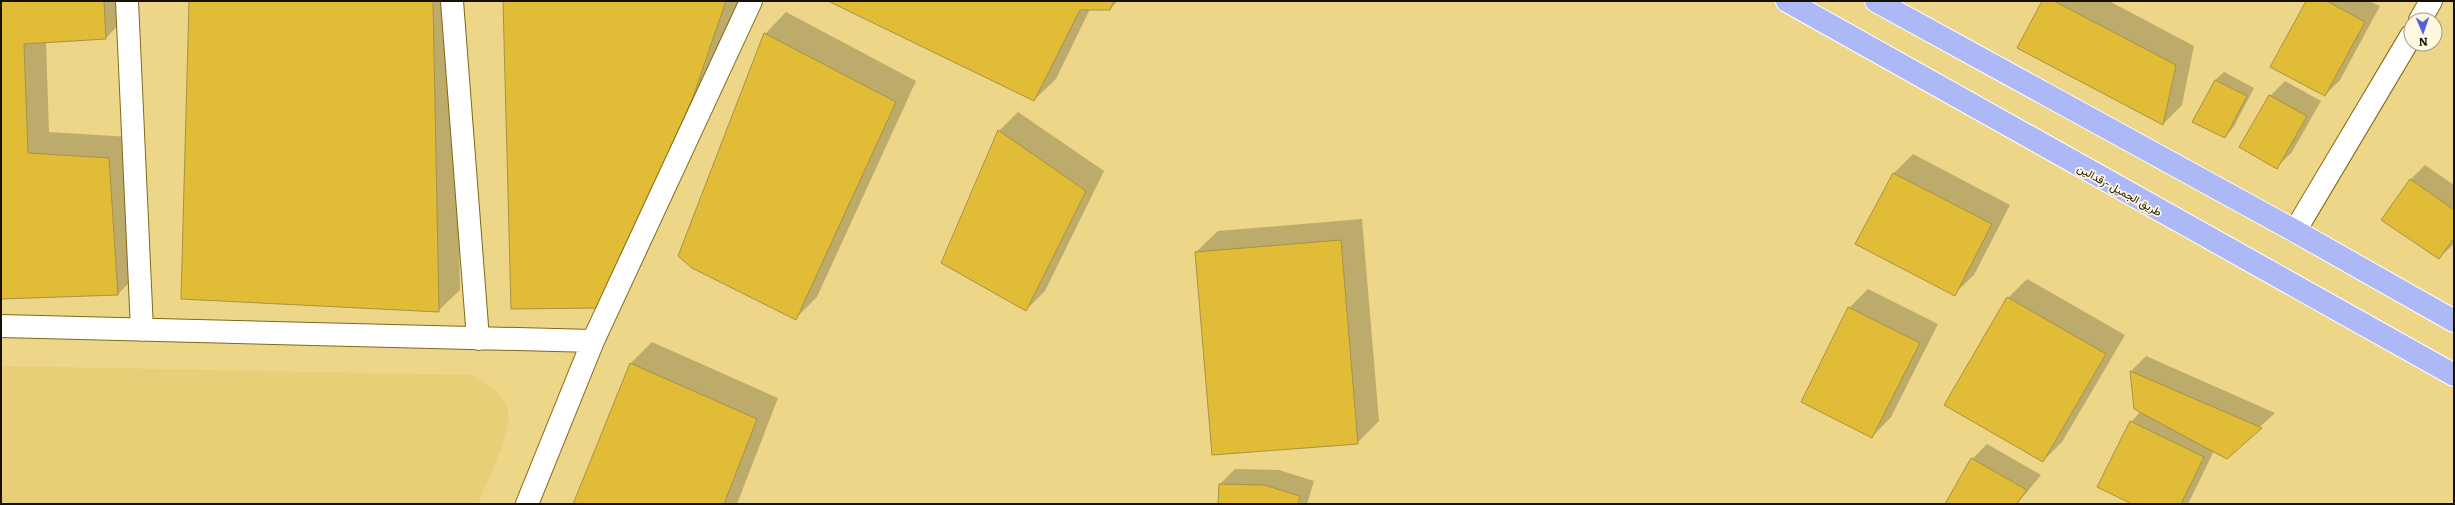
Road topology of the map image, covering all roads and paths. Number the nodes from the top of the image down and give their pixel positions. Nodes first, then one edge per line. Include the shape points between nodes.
1 (127, 1) edge
2 (452, 1) edge
3 (751, 1) edge
4 (1788, 1) edge
5 (1876, 1) edge
6 (2431, 1) edge
7 (2425, 12) edge
8 (2403, 49) edge
9 (2295, 231) junction
10 (2454, 321) edge
11 (1, 326) edge
12 (142, 330) junction
13 (478, 339) junction
14 (593, 341) junction
15 (2454, 375) edge
16 (527, 504) edge

1 - 12 street
2 - 13 street
3 - 14 street
4 - 15 main road, طريق الجميل -رقدالين
5 - 9 main road
6 - 7 street
8 - 9 street
9 - 10 main road
11 - 12 street
12 - 13 street
13 - 14 street
14 - 16 street

